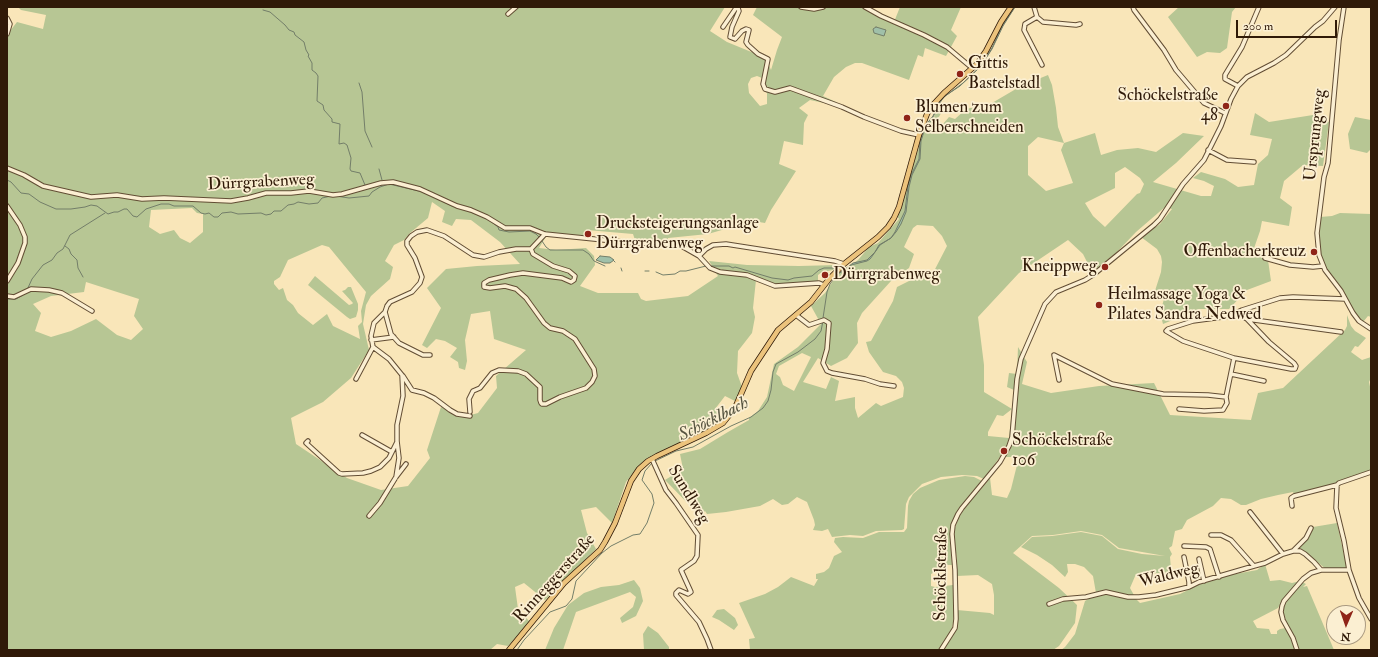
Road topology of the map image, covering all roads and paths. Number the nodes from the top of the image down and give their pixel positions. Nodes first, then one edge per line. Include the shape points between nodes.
1 (516, 7) edge
2 (801, 7) edge
3 (823, 7) edge
4 (865, 7) edge
5 (1011, 7) edge
6 (1034, 7) edge
7 (1133, 7) edge
8 (1259, 7) edge
9 (1335, 7) edge
10 (1344, 7) edge
11 (508, 14) dead end
12 (1037, 17) junction
13 (7, 18) edge
14 (1080, 24) dead end
15 (723, 27) dead end
16 (7, 34) edge
17 (1042, 65) dead end
18 (972, 68) junction
19 (1238, 86) junction
20 (1225, 113) junction
21 (919, 135) junction
22 (1208, 150) junction
23 (1254, 162) dead end
24 (7, 168) edge
25 (7, 206) edge
26 (545, 234) junction
27 (530, 249) junction
28 (699, 256) junction
29 (1265, 258) dead end
30 (844, 264) junction
31 (1323, 266) junction
32 (7, 281) edge
33 (824, 285) junction
34 (7, 296) edge
35 (1345, 299) junction
36 (92, 310) dead end
37 (384, 312) junction
38 (1236, 313) junction
39 (796, 315) junction
40 (1247, 319) junction
41 (1371, 328) edge
42 (1341, 332) dead end
43 (394, 337) junction
44 (371, 340) junction
45 (373, 347) junction
46 (430, 355) dead end
47 (1234, 358) junction
48 (1231, 374) junction
49 (402, 375) junction
50 (356, 379) dead end
51 (1059, 380) dead end
52 (1264, 381) dead end
53 (894, 386) dead end
54 (1226, 397) junction
55 (1179, 409) dead end
56 (362, 435) dead end
57 (308, 441) dead end
58 (397, 441) junction
59 (392, 452) junction
60 (652, 459) junction
61 (406, 464) dead end
62 (1371, 472) edge
63 (396, 477) junction
64 (1337, 485) junction
65 (1292, 506) dead end
66 (1250, 512) dead end
67 (369, 516) dead end
68 (1311, 528) dead end
69 (1212, 535) dead end
70 (1184, 546) dead end
71 (1293, 551) junction
72 (1283, 554) junction
73 (1184, 557) dead end
74 (1199, 559) dead end
75 (1254, 566) junction
76 (1321, 570) junction
77 (1349, 570) junction
78 (1219, 577) junction
79 (1204, 581) junction
80 (1189, 587) junction
81 (1049, 604) dead end
82 (1371, 619) edge
83 (509, 650) edge
84 (711, 650) edge
85 (941, 650) edge
86 (1297, 650) edge

1 - 11 street
2 - 3 street
4 - 18 street via 947,47
5 - 18 main road, Rinneggerstraße via 986,51
6 - 12 street
7 - 20 street via 1176,70 1204,103
8 - 19 street via 1242,47 1225,75 1225,79
9 - 19 street via 1286,55 1247,77
10 - 31 street, Ursprungweg via 1328,162 1317,228
12 - 14 street via 1043,22
12 - 17 street via 1024,26 1024,30
13 - 16 street via 10,24
15 - 21 street via 738,8 730,37 735,39 742,31 749,30 746,42 758,54 768,59 763,84 765,89 775,92 790,88
18 - 21 main road, Rinneggerstraße via 935,102
19 - 20 street, Schöcklstraße
20 - 22 street, Schöcklstraße
21 - 30 main road, Rinneggerstraße via 902,200 894,218 878,237
22 - 23 street via 1227,160
22 - 85 street, Schöcklstraße via 1200,166 1183,184 1154,226 1093,275 1056,292 1045,304 1021,359 1009,446 986,481 962,508 953,525 956,619 955,628
24 - 26 street, Dürrgrabenweg via 43,186 91,197 117,195 142,199 231,201 266,193 309,191 333,195 389,182 416,188 480,214 505,228 530,228
25 - 32 street via 25,237 18,263
26 - 27 street
26 - 28 street, Dürrgrabenweg via 633,243 678,244
27 - 37 street via 499,252 484,258 473,255 435,232 417,232 406,243 422,277 420,283 412,292 390,302
27 - 49 street via 533,254 553,266 569,271 575,276 574,280 571,282 562,278 524,273 510,274 489,280 484,283 484,287 511,286 526,298 550,328 575,339 594,369 595,376 586,388 542,404 540,387 526,374 499,370 492,373 480,388 473,391 469,399 470,414 457,414 434,398 412,390
28 - 30 street via 713,245 726,244 835,260
28 - 33 street, Dürrgrabenweg via 713,270 747,275 775,286 819,283
29 - 31 street via 1290,265
30 - 33 main road, Rinneggerstraße
31 - 35 street, Ursprungweg
33 - 39 main road, Rinneggerstraße via 811,302
34 - 36 street via 14,297 31,289 49,290 62,293
35 - 38 street via 1280,298
35 - 41 street, Ursprungweg via 1359,321
37 - 43 street
37 - 44 street via 374,323
38 - 40 street
38 - 47 street via 1193,321 1166,330 1184,341
39 - 53 street via 809,325 823,320 828,321 830,326 823,363 827,371
39 - 60 main road, Rinneggerstraße via 779,329 767,345 751,371 735,408 723,423 706,434
40 - 42 street
40 - 47 street via 1296,367 1291,369
43 - 44 street
43 - 46 street via 417,352
44 - 45 street
45 - 49 street via 389,358
45 - 50 street
47 - 48 street
48 - 52 street
48 - 54 street
49 - 58 street via 403,396 397,425
51 - 54 street via 1054,355 1112,384 1163,394
54 - 55 street via 1227,403 1223,410
56 - 59 street
57 - 59 street via 306,443 342,474 371,471 386,462
58 - 59 street
58 - 63 street via 399,458
60 - 83 main road, Rinneggerstraße via 631,480 606,542 559,589
60 - 84 street, Sundlweg via 666,490 698,535 698,551 694,561 681,570 691,592 688,594 679,590 676,596 699,622
61 - 63 street
62 - 64 street
63 - 67 street
64 - 65 street via 1294,496 1291,498
64 - 77 street via 1336,508
66 - 72 street
68 - 71 street, Waldweg via 1306,538
69 - 75 street via 1221,535 1231,540
70 - 78 street via 1210,549
71 - 72 street, Waldweg
71 - 76 street via 1305,554
72 - 75 street, Waldweg
73 - 80 street
74 - 79 street
75 - 78 street, Waldweg
76 - 77 street
76 - 86 street via 1302,579 1282,606 1282,620
77 - 82 street via 1359,598
78 - 79 street, Waldweg
79 - 80 street, Waldweg
80 - 81 street, Waldweg via 1139,597 1106,592 1063,599

